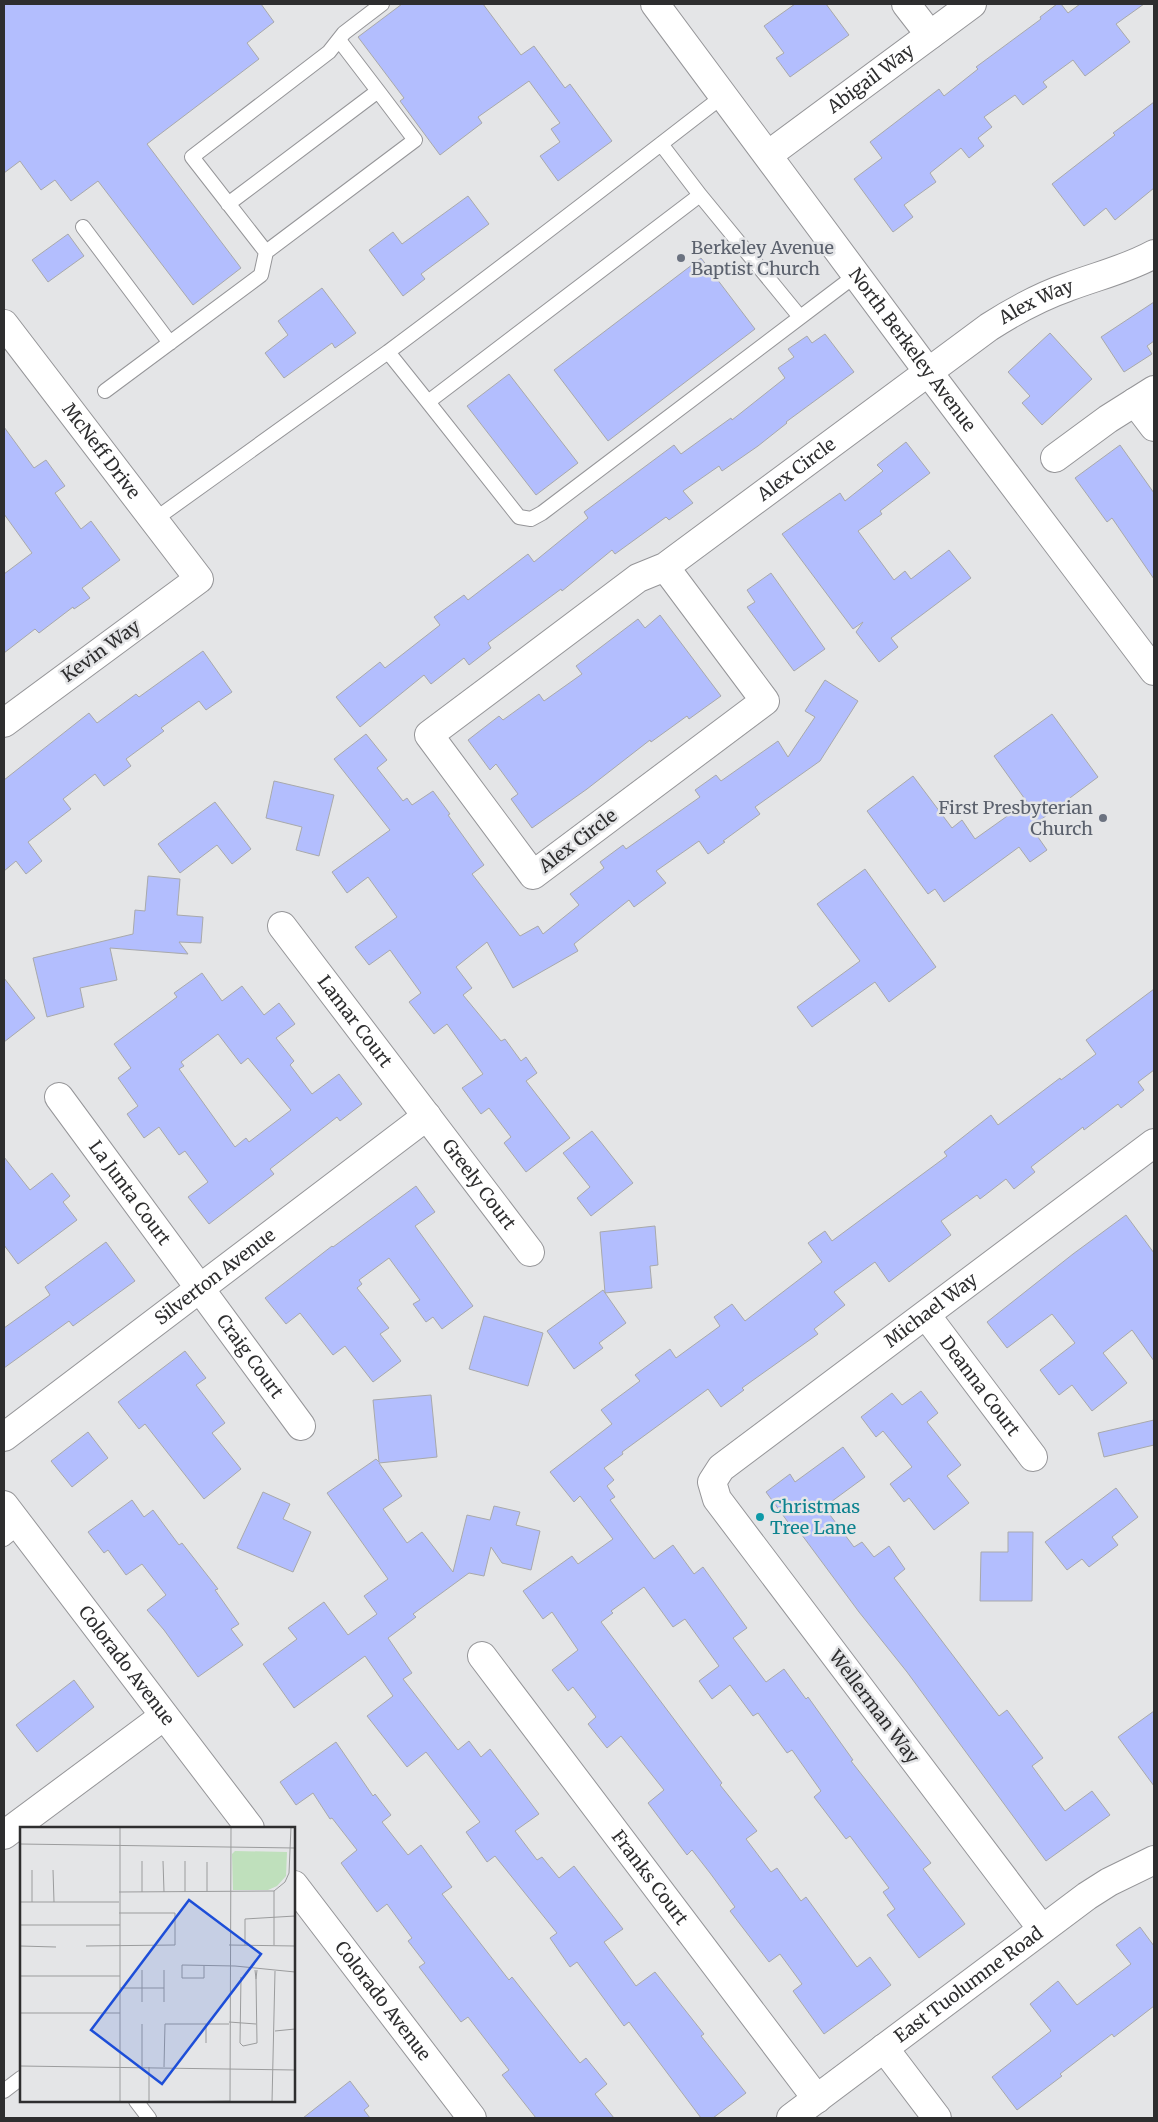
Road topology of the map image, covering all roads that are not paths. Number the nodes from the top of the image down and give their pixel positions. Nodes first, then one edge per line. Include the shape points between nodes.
1 (382, 4) edge
2 (655, 4) edge
3 (906, 4) edge
4 (972, 4) edge
5 (930, 35) junction
6 (339, 40) junction
7 (378, 91) junction
8 (723, 96) junction
9 (661, 144) junction
10 (768, 155) junction
11 (700, 195) junction
12 (228, 204) junction
13 (83, 227) dead end
14 (266, 252) junction
15 (1154, 254) edge
16 (856, 275) junction
17 (800, 317) junction
18 (4, 324) edge
19 (170, 343) junction
20 (388, 352) junction
21 (929, 373) junction
22 (105, 391) dead end
23 (1145, 396) edge
24 (428, 402) junction
25 (1154, 427) edge
26 (1055, 458) dead end
27 (154, 520) junction
28 (665, 567) junction
29 (198, 579) joint
30 (1154, 671) edge
31 (4, 723) edge
32 (282, 926) dead end
33 (59, 1097) dead end
34 (427, 1116) junction
35 (1150, 1154) edge
36 (530, 1252) dead end
37 (200, 1288) junction
38 (926, 1315) junction
39 (301, 1426) dead end
40 (4, 1437) edge
41 (1033, 1457) dead end
42 (712, 1482) joint
43 (4, 1505) edge
44 (12, 1533) edge
45 (482, 1656) dead end
46 (164, 1716) junction
47 (249, 1827) edge
48 (4, 1835) edge
49 (1154, 1860) edge
50 (295, 1886) edge
51 (1042, 1929) junction
52 (884, 2048) junction
53 (20, 2079) edge
54 (4, 2091) edge
55 (817, 2099) junction
56 (137, 2102) edge
57 (149, 2118) edge
58 (472, 2118) edge
59 (791, 2118) edge
60 (937, 2118) edge

1 - 6 lane
2 - 8 street, North Berkeley Avenue
3 - 5 street
4 - 5 street, Abigail Way
5 - 10 street, Abigail Way
6 - 7 lane
6 - 12 lane via 329,52 192,157
7 - 12 lane
7 - 14 lane via 415,140
8 - 9 lane
8 - 10 street, North Berkeley Avenue
9 - 11 lane
9 - 20 lane
10 - 16 street, North Berkeley Avenue
11 - 17 lane
11 - 24 lane
12 - 14 lane
13 - 19 lane
14 - 19 lane via 261,275
15 - 21 street, Alex Way via 1029,303 989,327
16 - 17 lane
16 - 21 street, North Berkeley Avenue
17 - 24 lane via 531,519 519,517
18 - 27 street, McNeff Drive
19 - 22 lane
20 - 24 lane
20 - 27 lane
21 - 28 street, Alex Circle
21 - 30 street, North Berkeley Avenue
23 - 25 street
23 - 26 street
27 - 29 street, McNeff Drive
28 - 28 street, Alex Circle via 638,578 429,735 533,874 765,701
29 - 31 street, Kevin Way
32 - 34 street, Lamar Court
33 - 37 street, La Junta Court
34 - 36 street, Greely Court
34 - 37 street, Silverton Avenue
35 - 38 street, Michael Way
37 - 39 street, Craig Court
37 - 40 street, Silverton Avenue
38 - 41 street, Deanna Court
38 - 42 street, Michael Way via 721,1468
42 - 51 street, Wellerman Way via 717,1499
43 - 44 street, Colorado Avenue
44 - 46 street, Colorado Avenue
45 - 55 street, Franks Court
46 - 47 street, Colorado Avenue
46 - 48 street
49 - 51 street, East Tuolumne Road via 1098,1889
50 - 58 street, Colorado Avenue
51 - 52 street, East Tuolumne Road
52 - 55 street, East Tuolumne Road
52 - 60 street
53 - 54 lane
55 - 59 street, East Tuolumne Road
56 - 57 lane

